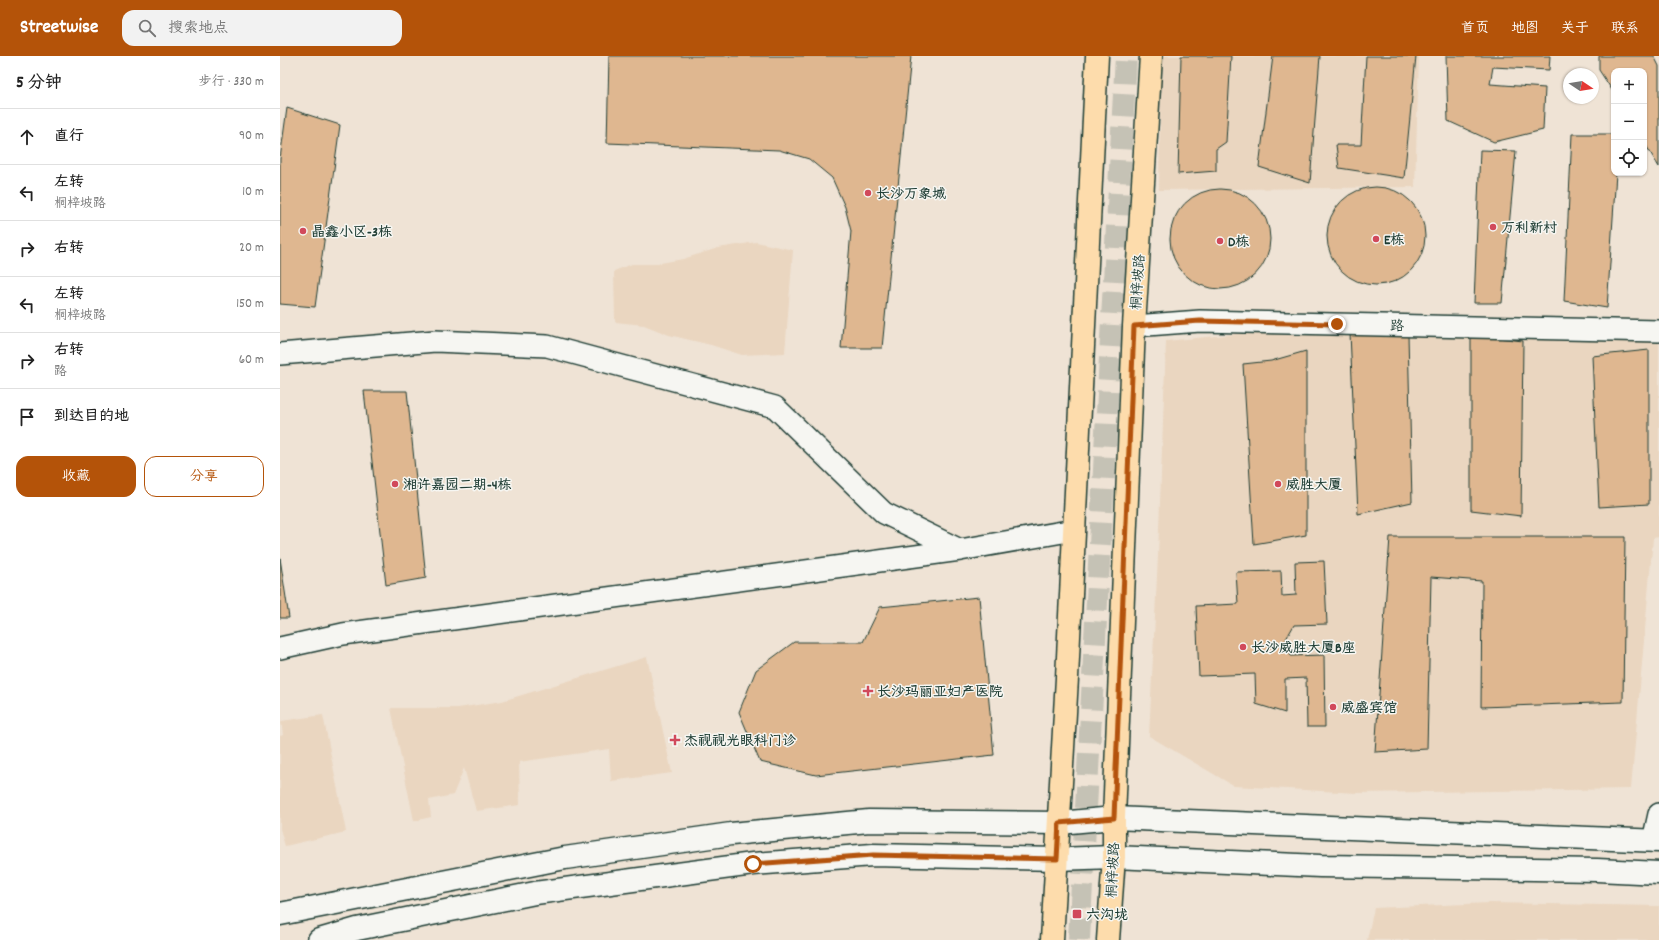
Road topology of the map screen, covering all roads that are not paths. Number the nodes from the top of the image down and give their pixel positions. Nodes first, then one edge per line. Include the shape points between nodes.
1 (1097, 56) edge
2 (1151, 56) edge
3 (1134, 326) junction
4 (1659, 331) edge
5 (280, 354) edge
6 (1074, 530) junction
7 (960, 550) junction
8 (280, 648) edge
9 (1659, 814) edge
10 (1114, 818) junction
11 (1059, 823) junction
12 (1656, 841) edge
13 (1114, 857) junction
14 (1057, 859) junction
15 (1659, 873) edge
16 (280, 914) edge
17 (319, 940) edge
18 (1044, 940) edge
19 (1052, 940) edge
20 (1108, 940) edge

1 - 6 main road
2 - 3 main road, 桐梓坡路
3 - 4 street, 路 via 1200,321
3 - 10 main road, 桐梓坡路
5 - 7 street via 435,342 547,346 775,407 884,513
6 - 7 street
6 - 11 main road
7 - 8 street via 343,634
9 - 12 street
10 - 11 main road
10 - 12 main road
10 - 13 main road, 桐梓坡路
11 - 14 main road
11 - 16 main road via 869,820 731,834 565,858
13 - 14 main road
13 - 15 main road via 1320,866
13 - 20 main road, 桐梓坡路
14 - 17 main road via 873,855 753,864 535,893 357,929
14 - 18 main road
14 - 19 main road

